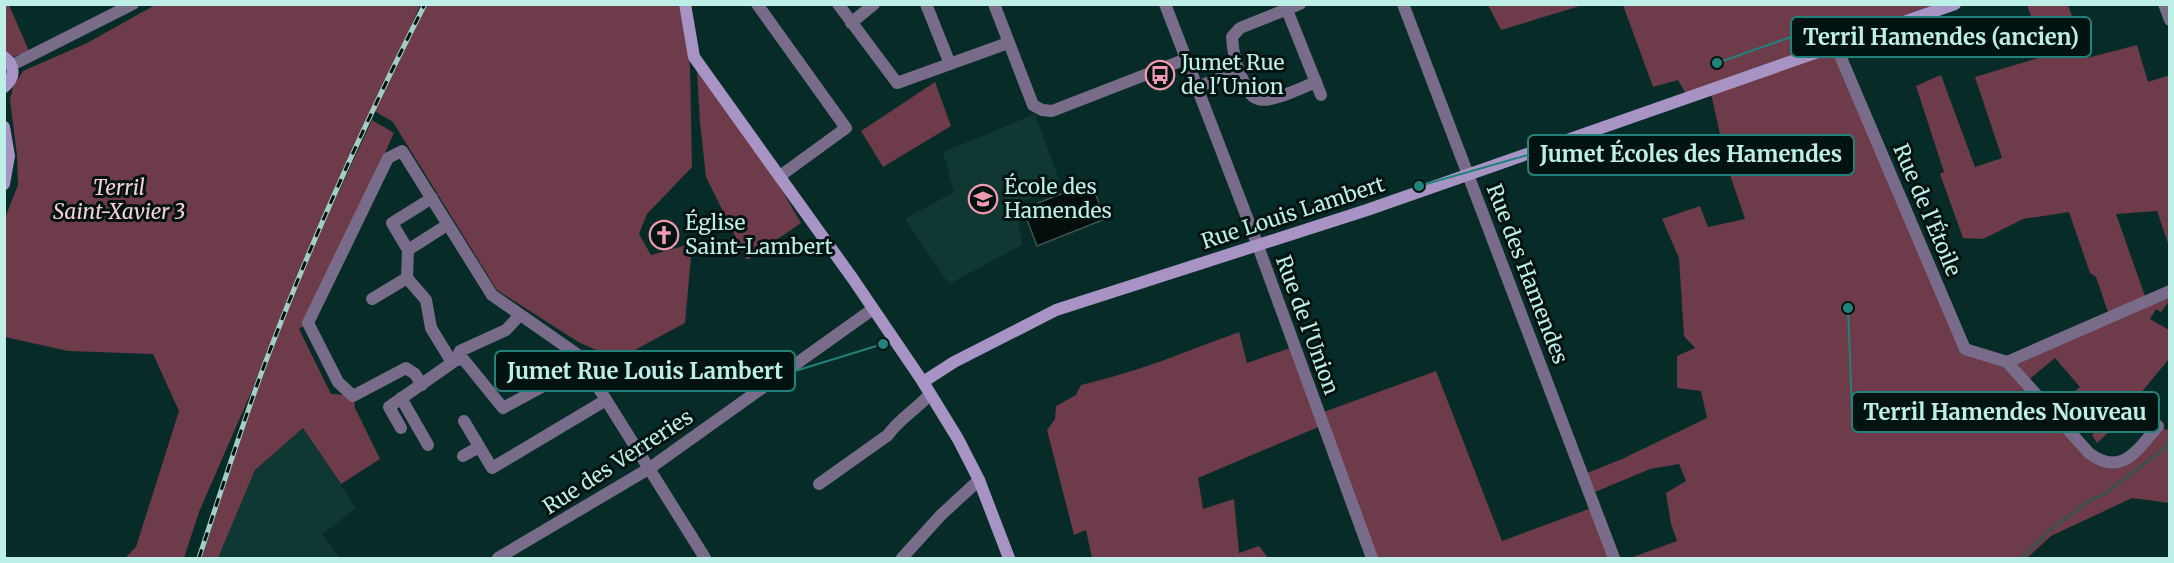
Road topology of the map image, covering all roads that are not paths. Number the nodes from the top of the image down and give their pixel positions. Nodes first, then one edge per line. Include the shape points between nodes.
1 (133, 4) edge
2 (685, 4) edge
3 (757, 4) edge
4 (838, 4) edge
5 (874, 4) edge
6 (926, 4) edge
7 (994, 4) edge
8 (1165, 4) edge
9 (1300, 4) edge
10 (1403, 4) edge
11 (1955, 4) edge
12 (2164, 4) edge
13 (1287, 10) junction
14 (2169, 20) edge
15 (851, 23) junction
16 (1008, 43) junction
17 (1836, 46) junction
18 (1186, 59) junction
19 (8, 61) edge
20 (950, 64) junction
21 (1238, 70) junction
22 (1316, 82) junction
23 (4, 87) edge
24 (1197, 87) junction
25 (1321, 95) dead end
26 (4, 127) edge
27 (1468, 173) junction
28 (780, 176) junction
29 (4, 184) edge
30 (432, 198) junction
31 (447, 225) junction
32 (1258, 246) junction
33 (408, 250) junction
34 (407, 278) junction
35 (2169, 291) edge
36 (372, 299) dead end
37 (873, 309) junction
38 (520, 315) junction
39 (456, 360) junction
40 (2007, 362) junction
41 (584, 363) junction
42 (923, 382) junction
43 (422, 385) junction
44 (930, 394) junction
45 (401, 398) junction
46 (606, 400) junction
47 (464, 421) dead end
48 (2158, 426) dead end
49 (400, 428) dead end
50 (428, 445) dead end
51 (479, 447) junction
52 (463, 456) dead end
53 (650, 468) junction
54 (979, 480) junction
55 (819, 484) dead end
56 (498, 558) edge
57 (705, 558) edge
58 (902, 558) edge
59 (1009, 558) edge
60 (1372, 558) edge
61 (1614, 558) edge

1 - 19 street
2 - 28 street via 694,57
3 - 28 street via 846,128
4 - 15 street
5 - 15 street
6 - 20 street
7 - 16 street
8 - 18 street, Rue de l'Union
9 - 13 street
10 - 27 street, Rue des Hamendes
11 - 17 street, Rue Louis Lambert
12 - 14 street
13 - 21 street via 1240,28 1232,37
13 - 22 street
15 - 20 street via 897,83
16 - 18 street via 1033,105 1042,111 1052,111
16 - 20 street
17 - 27 street, Rue Louis Lambert
17 - 40 street, Rue de l'Étoile via 1965,349
18 - 24 street, Rue de l'Union
19 - 23 street via 12,78
21 - 22 street via 1250,94 1259,100
21 - 24 street
22 - 25 street
24 - 32 street, Rue de l'Union
26 - 29 street via 9,156
27 - 32 street, Rue Louis Lambert
27 - 61 street, Rue des Hamendes
28 - 37 street
30 - 31 street
30 - 33 street via 392,223
30 - 43 street via 402,151 388,158 308,323 338,382 353,396 406,368
31 - 33 street
31 - 38 street via 492,295
32 - 42 street, Rue Louis Lambert via 1056,310
32 - 60 street, Rue de l'Union
33 - 34 street
34 - 36 street
34 - 39 street via 426,300 431,328 450,359
35 - 40 street
37 - 42 street
37 - 53 street, Rue des Verreries
38 - 39 street via 506,330 460,351
38 - 41 street
39 - 41 street via 464,360 503,408
39 - 43 street
40 - 48 street via 2097,459 2114,464 2130,458
41 - 46 street
42 - 44 street
43 - 45 street
44 - 54 street
44 - 55 street via 888,435
45 - 49 street via 389,407
45 - 50 street
46 - 51 street via 492,468
46 - 53 street
47 - 51 street
51 - 52 street
53 - 56 street, Rue des Verreries
53 - 57 street
54 - 58 street
54 - 59 street

